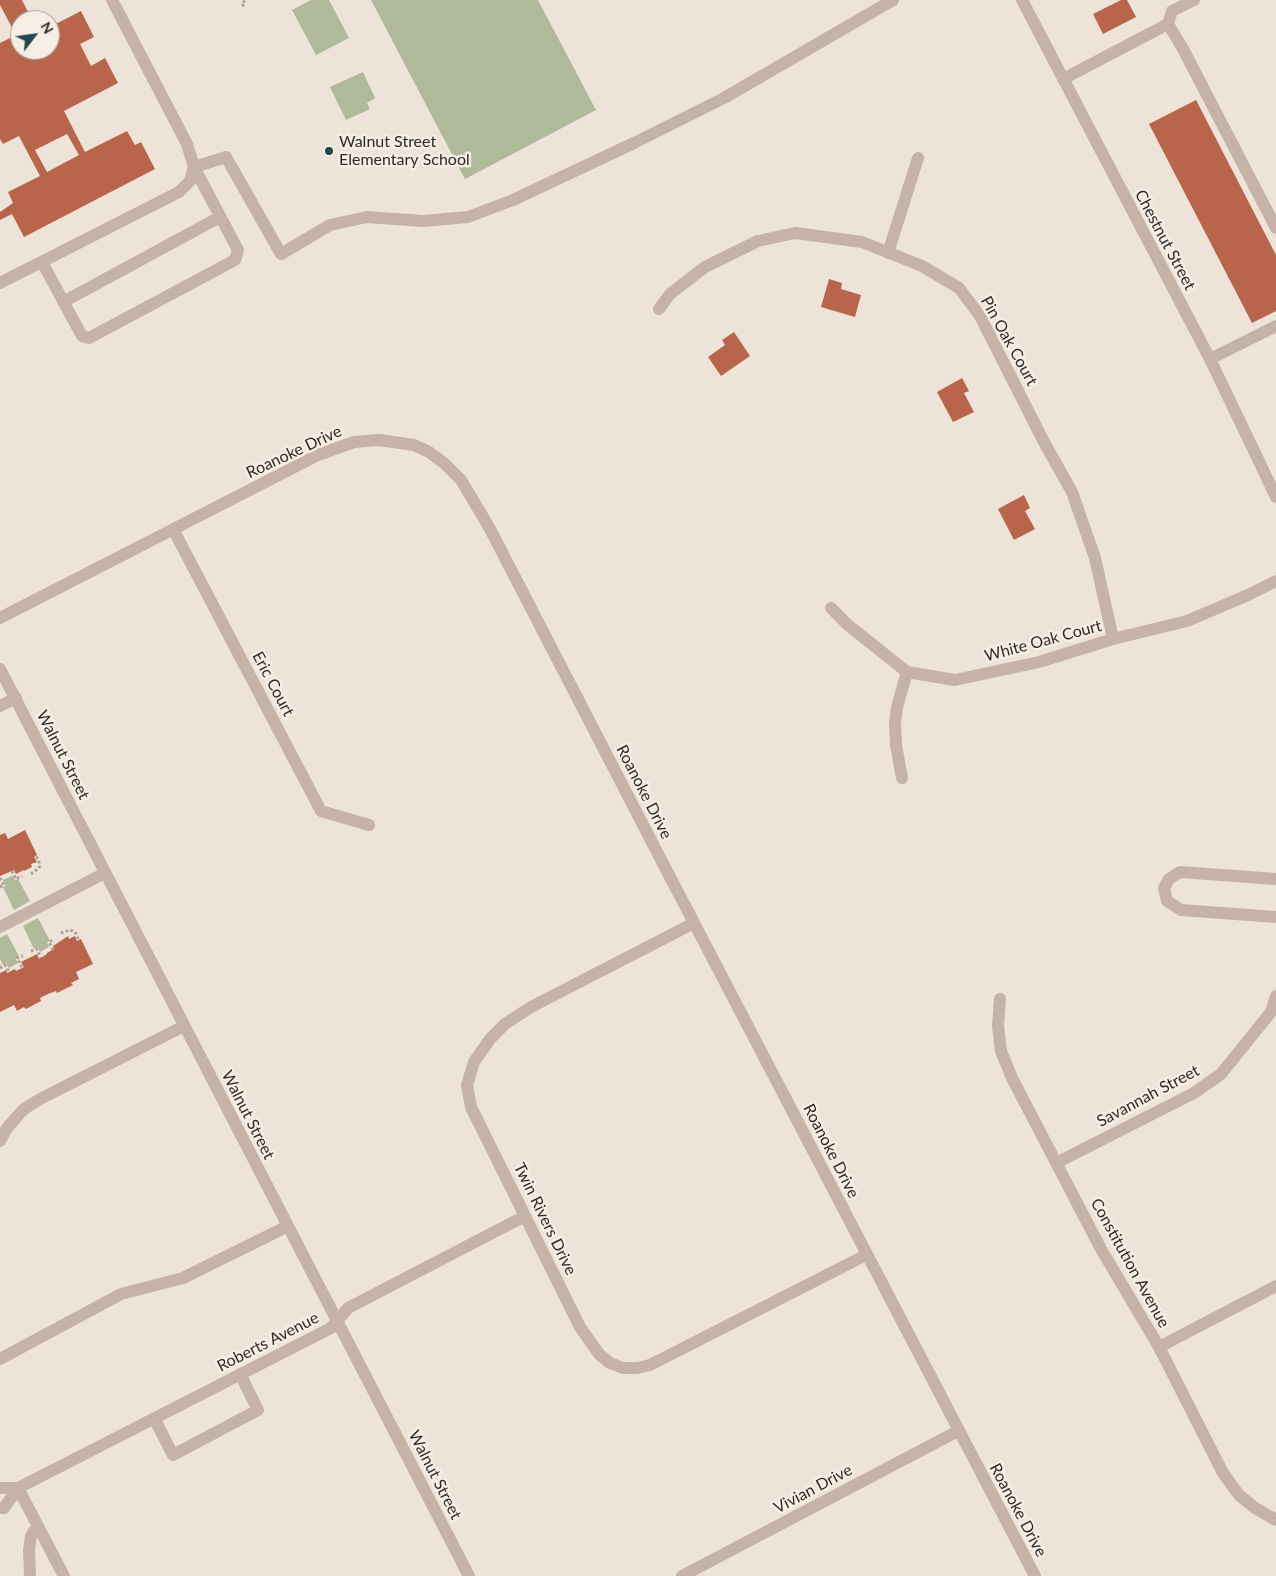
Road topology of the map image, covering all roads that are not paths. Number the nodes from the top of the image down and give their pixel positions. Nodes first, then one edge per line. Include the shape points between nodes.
1 (112, 0) edge
2 (893, 0) edge
3 (1022, 0) edge
4 (1194, 0) edge
5 (1168, 24) junction
6 (1063, 78) junction
7 (918, 158) dead end
8 (194, 167) junction
9 (220, 216) junction
10 (1276, 228) edge
11 (888, 252) junction
12 (42, 262) junction
13 (0, 283) edge
14 (63, 302) junction
15 (659, 309) dead end
16 (1276, 326) edge
17 (1210, 360) junction
18 (1276, 497) edge
19 (173, 528) junction
20 (1276, 581) edge
21 (831, 608) dead end
22 (0, 618) edge
23 (1113, 639) junction
24 (0, 668) edge
25 (907, 672) junction
26 (16, 698) junction
27 (0, 706) edge
28 (902, 778) dead end
29 (369, 825) dead end
30 (105, 873) junction
31 (1276, 879) edge
32 (1276, 917) edge
33 (694, 923) junction
34 (0, 927) edge
35 (1276, 996) edge
36 (1000, 999) dead end
37 (184, 1026) junction
38 (0, 1141) edge
39 (1056, 1163) junction
40 (525, 1216) junction
41 (288, 1226) junction
42 (866, 1255) junction
43 (1276, 1286) edge
44 (337, 1321) junction
45 (1159, 1348) junction
46 (0, 1359) edge
47 (240, 1374) junction
48 (154, 1418) junction
49 (958, 1431) junction
50 (0, 1488) edge
51 (18, 1488) junction
52 (0, 1508) edge
53 (1276, 1520) edge
54 (39, 1529) junction
55 (30, 1576) edge
56 (64, 1576) edge
57 (469, 1576) edge
58 (682, 1576) edge
59 (1035, 1576) edge

1 - 8 street via 188,144
2 - 8 street via 724,98 513,200 468,217 422,221 367,217 330,225 282,254 226,157
3 - 6 street, Chestnut Street
4 - 5 street via 1172,11
5 - 6 street
5 - 10 street
6 - 17 street, Chestnut Street
7 - 11 street
8 - 9 street
8 - 12 street via 190,181 179,192
9 - 14 street
9 - 14 street via 238,250 235,260 89,338 82,336
11 - 15 street, Pin Oak Court via 862,242 795,233 758,240 705,267 670,294
11 - 23 street, Pin Oak Court via 922,266 959,288 980,316 1072,492 1095,558
12 - 13 street
12 - 14 street
16 - 17 street
17 - 18 street, Chestnut Street
19 - 22 street, Roanoke Drive
19 - 29 street, Eric Court via 321,811
19 - 33 street, Roanoke Drive via 318,455 354,442 401,442 429,452 461,480 489,527
20 - 23 street, White Oak Court via 1186,622
21 - 25 street, White Oak Court
23 - 25 street, White Oak Court via 1039,662 955,680
24 - 26 street, Walnut Street
25 - 28 street via 895,723
26 - 27 street
26 - 30 street, Walnut Street
30 - 34 street
30 - 37 street, Walnut Street
31 - 32 street via 1180,872 1169,879 1164,888 1167,901 1182,910
33 - 40 street, Twin Rivers Drive via 531,1007 505,1024 474,1062 467,1085 471,1107
33 - 42 street, Roanoke Drive
35 - 39 street, Savannah Street via 1272,1012 1220,1074 1194,1093
36 - 39 street, Constitution Avenue via 998,1026 1001,1051
37 - 38 street via 24,1109
37 - 41 street, Walnut Street
39 - 45 street, Constitution Avenue via 1101,1249
40 - 42 street, Twin Rivers Drive via 580,1327 599,1354 623,1368 650,1365
40 - 44 street, Roberts Avenue via 348,1308
41 - 44 street, Walnut Street
41 - 46 street via 183,1278 121,1294
42 - 49 street, Roanoke Drive
43 - 45 street
44 - 47 street, Roberts Avenue via 331,1328
44 - 57 street, Walnut Street
45 - 53 street, Constitution Avenue via 1223,1473 1239,1494
47 - 48 street, Roberts Avenue
47 - 48 street via 258,1410 173,1455
48 - 51 street, Roberts Avenue
49 - 58 street, Vivian Drive
49 - 59 street, Roanoke Drive
50 - 51 street, Roberts Avenue
51 - 52 street, Roberts Avenue via 4,1508
51 - 54 street
54 - 55 street via 31,1536
54 - 56 street

